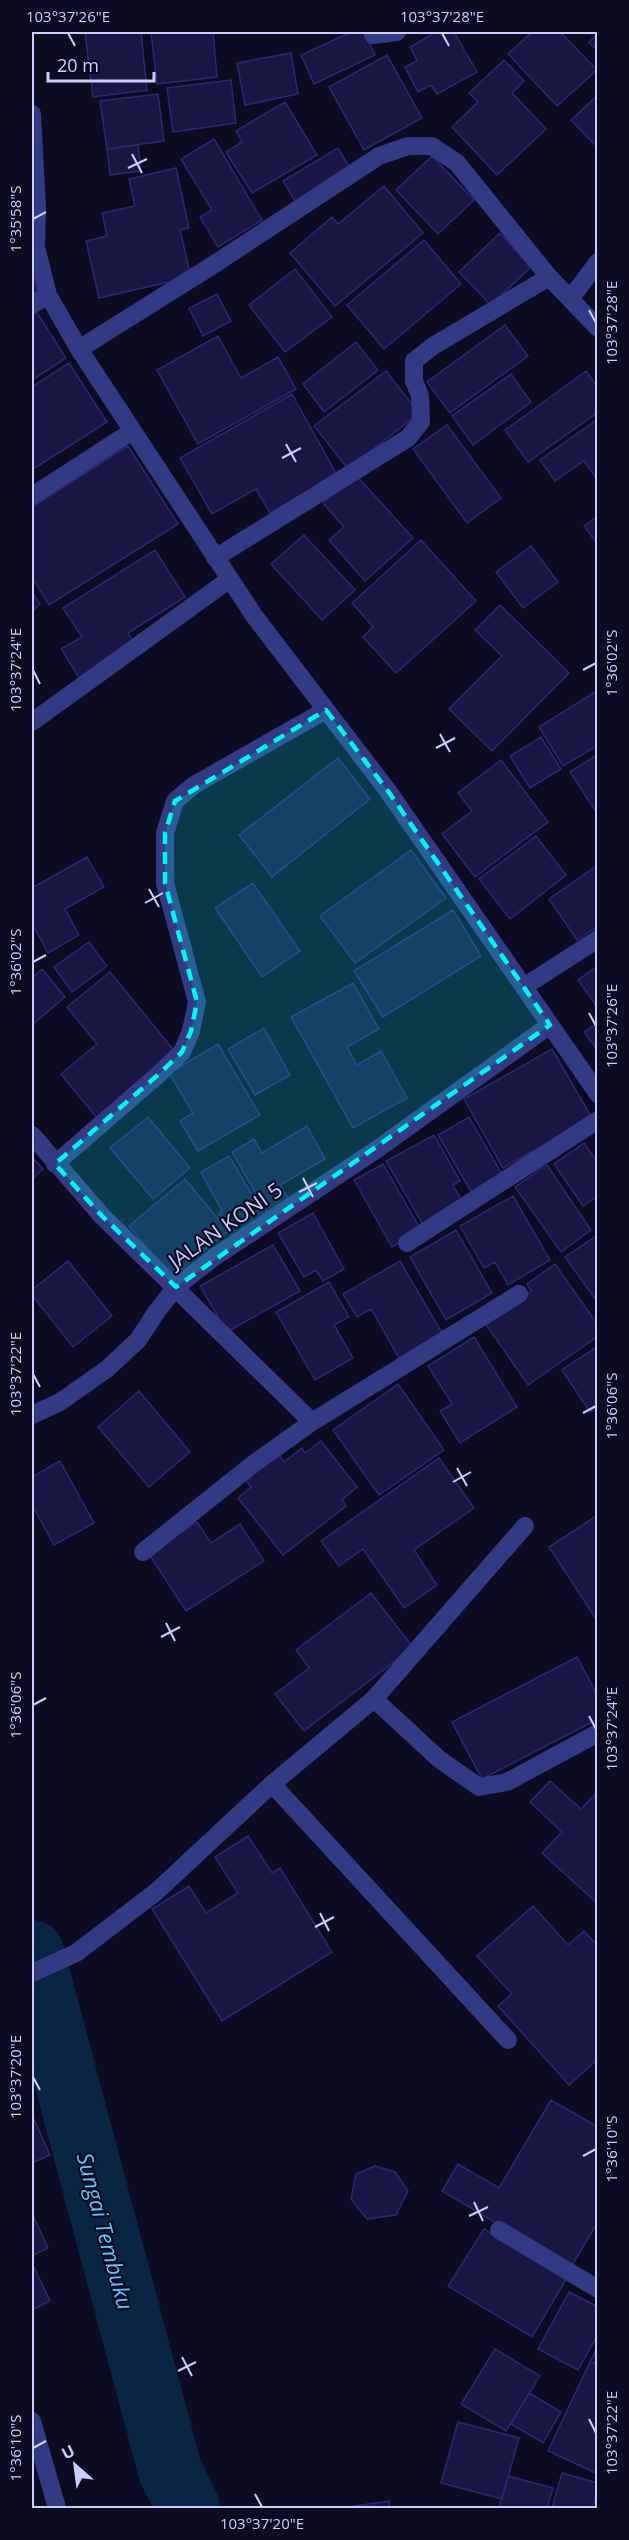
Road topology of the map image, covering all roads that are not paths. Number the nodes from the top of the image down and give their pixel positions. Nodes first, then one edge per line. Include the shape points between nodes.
1 (397, 32) edge
2 (373, 35) dead end
3 (32, 114) edge
4 (597, 262) edge
5 (549, 277) junction
6 (48, 295) junction
7 (570, 299) junction
8 (32, 305) edge
9 (597, 328) edge
10 (79, 349) junction
11 (131, 432) junction
12 (32, 496) edge
13 (215, 558) junction
14 (230, 579) junction
15 (326, 710) junction
16 (32, 722) edge
17 (597, 939) edge
18 (525, 986) junction
19 (550, 1025) junction
20 (597, 1094) edge
21 (597, 1120) edge
22 (32, 1136) edge
23 (56, 1164) junction
24 (407, 1243) dead end
25 (176, 1287) junction
26 (519, 1294) dead end
27 (32, 1415) edge
28 (312, 1422) junction
29 (525, 1526) dead end
30 (142, 1552) dead end
31 (374, 1699) junction
32 (597, 1733) edge
33 (272, 1784) junction
34 (32, 1973) edge
35 (508, 2040) dead end
36 (499, 2230) dead end
37 (597, 2289) edge
38 (32, 2421) edge
39 (57, 2508) edge

1 - 2 street
3 - 6 street via 38,208 36,246
4 - 7 street
5 - 7 street
5 - 10 street via 457,163 432,146 408,146 379,156
5 - 13 street via 414,361 421,422 408,438
6 - 8 street
6 - 10 street
7 - 9 street
10 - 11 street
11 - 12 street
11 - 13 street
13 - 14 street
14 - 15 street
14 - 16 street
15 - 18 street
15 - 23 street via 194,786 175,801 165,833 165,883 197,1002 191,1031 182,1052
17 - 18 street
18 - 19 street
19 - 20 street
19 - 25 street, JALAN KONI 5
21 - 24 street
22 - 23 street
23 - 25 street via 102,1216
25 - 27 street, JALAN KONI 5 via 138,1340 107,1369 60,1402
25 - 28 street
26 - 28 street
28 - 30 street
29 - 31 street
31 - 32 street via 439,1759 479,1787 507,1782
31 - 33 street
33 - 34 street via 156,1892 76,1953
33 - 35 street
36 - 37 street
38 - 39 street

